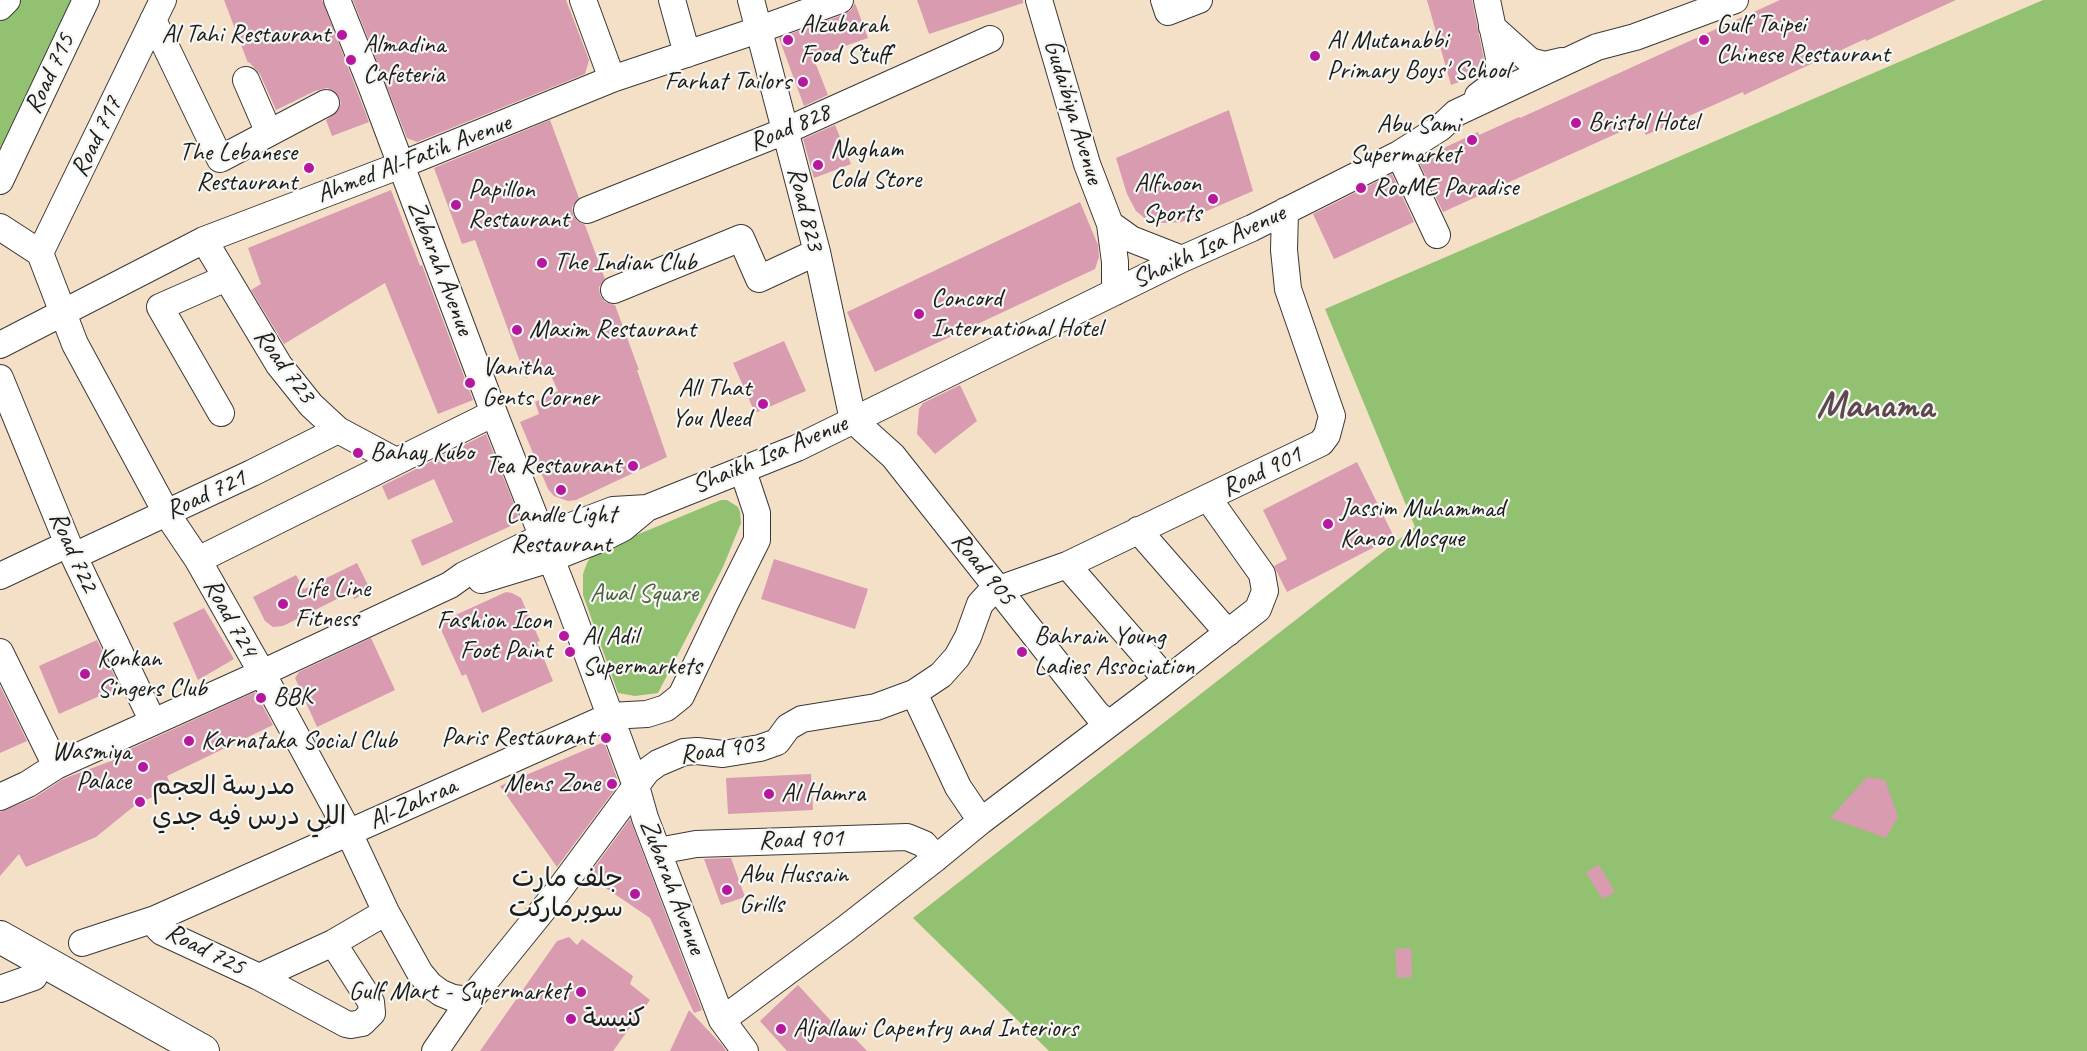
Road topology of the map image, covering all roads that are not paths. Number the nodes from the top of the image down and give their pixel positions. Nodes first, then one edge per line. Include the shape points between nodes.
1 (7, 0) edge
2 (86, 0) edge
3 (337, 0) edge
4 (583, 0) edge
5 (672, 0) edge
6 (751, 0) edge
7 (840, 0) edge
8 (1039, 0) edge
9 (1199, 0) edge
10 (1486, 0) edge
11 (1735, 0) edge
12 (1166, 6) edge
13 (0, 7) edge
14 (1702, 8) edge
15 (158, 10) edge
16 (1492, 27) junction
17 (758, 30) junction
18 (1635, 37) junction
19 (990, 39) dead end
20 (687, 54) junction
21 (1575, 58) junction
22 (612, 79) junction
23 (246, 80) dead end
24 (326, 103) dead end
25 (1448, 121) junction
26 (785, 131) junction
27 (269, 133) junction
28 (1399, 154) junction
29 (401, 165) junction
30 (0, 181) edge
31 (587, 210) dead end
32 (1285, 211) junction
33 (1110, 224) junction
34 (0, 227) edge
35 (1437, 235) dead end
36 (204, 240) junction
37 (817, 252) junction
38 (40, 253) junction
39 (1182, 259) junction
40 (226, 278) junction
41 (614, 290) dead end
42 (1115, 292) junction
43 (62, 311) junction
44 (0, 345) edge
45 (0, 378) edge
46 (221, 413) dead end
47 (494, 414) junction
48 (852, 420) junction
49 (338, 430) junction
50 (396, 460) junction
51 (742, 471) junction
52 (1208, 498) junction
53 (167, 514) junction
54 (1138, 530) junction
55 (546, 548) junction
56 (71, 550) junction
57 (198, 560) junction
58 (1067, 565) junction
59 (0, 576) edge
60 (999, 588) junction
61 (1228, 633) junction
62 (0, 652) edge
63 (262, 674) junction
64 (1167, 680) junction
65 (914, 693) junction
66 (610, 716) junction
67 (153, 722) junction
68 (1108, 724) junction
69 (56, 766) junction
70 (0, 782) edge
71 (636, 786) junction
72 (0, 797) edge
73 (981, 821) junction
74 (349, 833) junction
75 (658, 851) junction
76 (936, 858) junction
77 (386, 912) junction
78 (155, 919) junction
79 (0, 937) edge
80 (82, 943) dead end
81 (333, 943) junction
82 (0, 961) edge
83 (40, 971) junction
84 (259, 977) junction
85 (0, 989) edge
86 (470, 1000) junction
87 (722, 1020) junction
88 (171, 1051) edge
89 (203, 1051) edge
90 (435, 1051) edge
91 (745, 1051) edge

1 - 13 street
2 - 30 street, Road 715
3 - 29 street, Zubarah Avenue
4 - 22 street
5 - 20 street
6 - 17 street, Road 823
7 - 17 street, Ahmed Al-Fatih Avenue
8 - 33 street, Gudaibiya Avenue via 1087,164
9 - 12 street
10 - 16 street
11 - 14 street, Shaikh Isa Avenue
14 - 18 street, Shaikh Isa Avenue
15 - 27 street, Road 717 via 220,159
15 - 38 street, Road 717
16 - 21 street via 1530,61 1545,65
16 - 25 street via 1499,80
17 - 20 street, Ahmed Al-Fatih Avenue
17 - 26 street, Road 823
18 - 21 street, Shaikh Isa Avenue via 1605,44
18 - 25 street, Shaikh Isa Avenue via 1605,60 1510,105 1469,123
19 - 26 street, Road 828
20 - 22 street, Ahmed Al-Fatih Avenue
21 - 25 street, Shaikh Isa Avenue
22 - 29 street, Ahmed Al-Fatih Avenue
23 - 27 street
24 - 27 street, Road 717
25 - 28 street, Shaikh Isa Avenue
26 - 31 street, Road 828
26 - 37 street, Road 823
28 - 32 street, Shaikh Isa Avenue
28 - 35 street
29 - 36 street, Ahmed Al-Fatih Avenue
29 - 47 street, Zubarah Avenue
32 - 39 street, Shaikh Isa Avenue
32 - 52 street, Road 901 via 1288,289 1330,404 1331,425 1321,443
33 - 39 street via 1131,239
33 - 42 street, Gudaibiya Avenue
34 - 38 street
36 - 40 street, Road 723
36 - 43 street, Ahmed Al-Fatih Avenue
37 - 41 street via 759,279 741,238
37 - 48 street, Road 823
38 - 43 street, Road 724
39 - 42 street, Shaikh Isa Avenue
40 - 46 street via 160,308
40 - 49 street, Road 723 via 279,365 311,405
42 - 48 street, Shaikh Isa Avenue
43 - 44 street, Ahmed Al-Fatih Avenue
43 - 53 street, Road 724 via 75,344
45 - 56 street, Road 722
47 - 50 street
47 - 55 street, Zubarah Avenue
48 - 51 street, Shaikh Isa Avenue
48 - 60 street, Road 905 via 893,456
49 - 50 street, Road 723
49 - 53 street, Road 721
50 - 57 street
51 - 55 street, Shaikh Isa Avenue via 647,508 613,510
51 - 66 street via 757,513 758,540 681,696 666,708 647,714
52 - 54 street
52 - 61 street, Road 901 via 1262,574 1264,583 1258,609
53 - 56 street, Road 721
53 - 57 street, Road 724
54 - 58 street
54 - 61 street
55 - 63 street, Shaikh Isa Avenue via 464,575
55 - 66 street, Zubarah Avenue
56 - 59 street, Road 721
56 - 67 street, Road 722
57 - 63 street, Road 724
58 - 60 street
58 - 64 street
60 - 65 street, Road 903 via 980,604 957,657 941,675
60 - 68 street, Road 905
61 - 64 street, Road 901
62 - 69 street
63 - 67 street, Shaikh Isa Avenue
63 - 74 street, Road 724
64 - 68 street, Road 901
65 - 71 street, Road 903 via 876,707 802,718 788,727 777,742 760,748 670,756 646,771
65 - 73 street via 958,787
66 - 71 street, Zubarah Avenue
66 - 74 street, Al-Zahraa
67 - 69 street, Shaikh Isa Avenue
68 - 73 street, Road 901
69 - 70 street, Shaikh Isa Avenue
69 - 72 street, Shaikh Isa Avenue
71 - 75 street, Zubarah Avenue
71 - 86 street, Road 903
73 - 76 street, Road 901
74 - 77 street, Road 724
74 - 78 street, Al-Zahraa
75 - 76 street, Road 901 via 696,844 907,837 924,844
75 - 87 street, Zubarah Avenue
76 - 87 street, Road 901
77 - 81 street, Road 725
77 - 86 street, Road 724 via 430,985 453,998
78 - 80 street, Al-Zahraa
78 - 84 street, Road 725 via 162,932
79 - 83 main road
81 - 84 street, Road 725
81 - 84 street, Road 725 via 371,1002 372,1013 362,1023 346,1024
82 - 83 main road
83 - 85 street
83 - 88 main road
83 - 89 main road
86 - 90 street, Road 903
87 - 91 street, Zubarah Avenue

